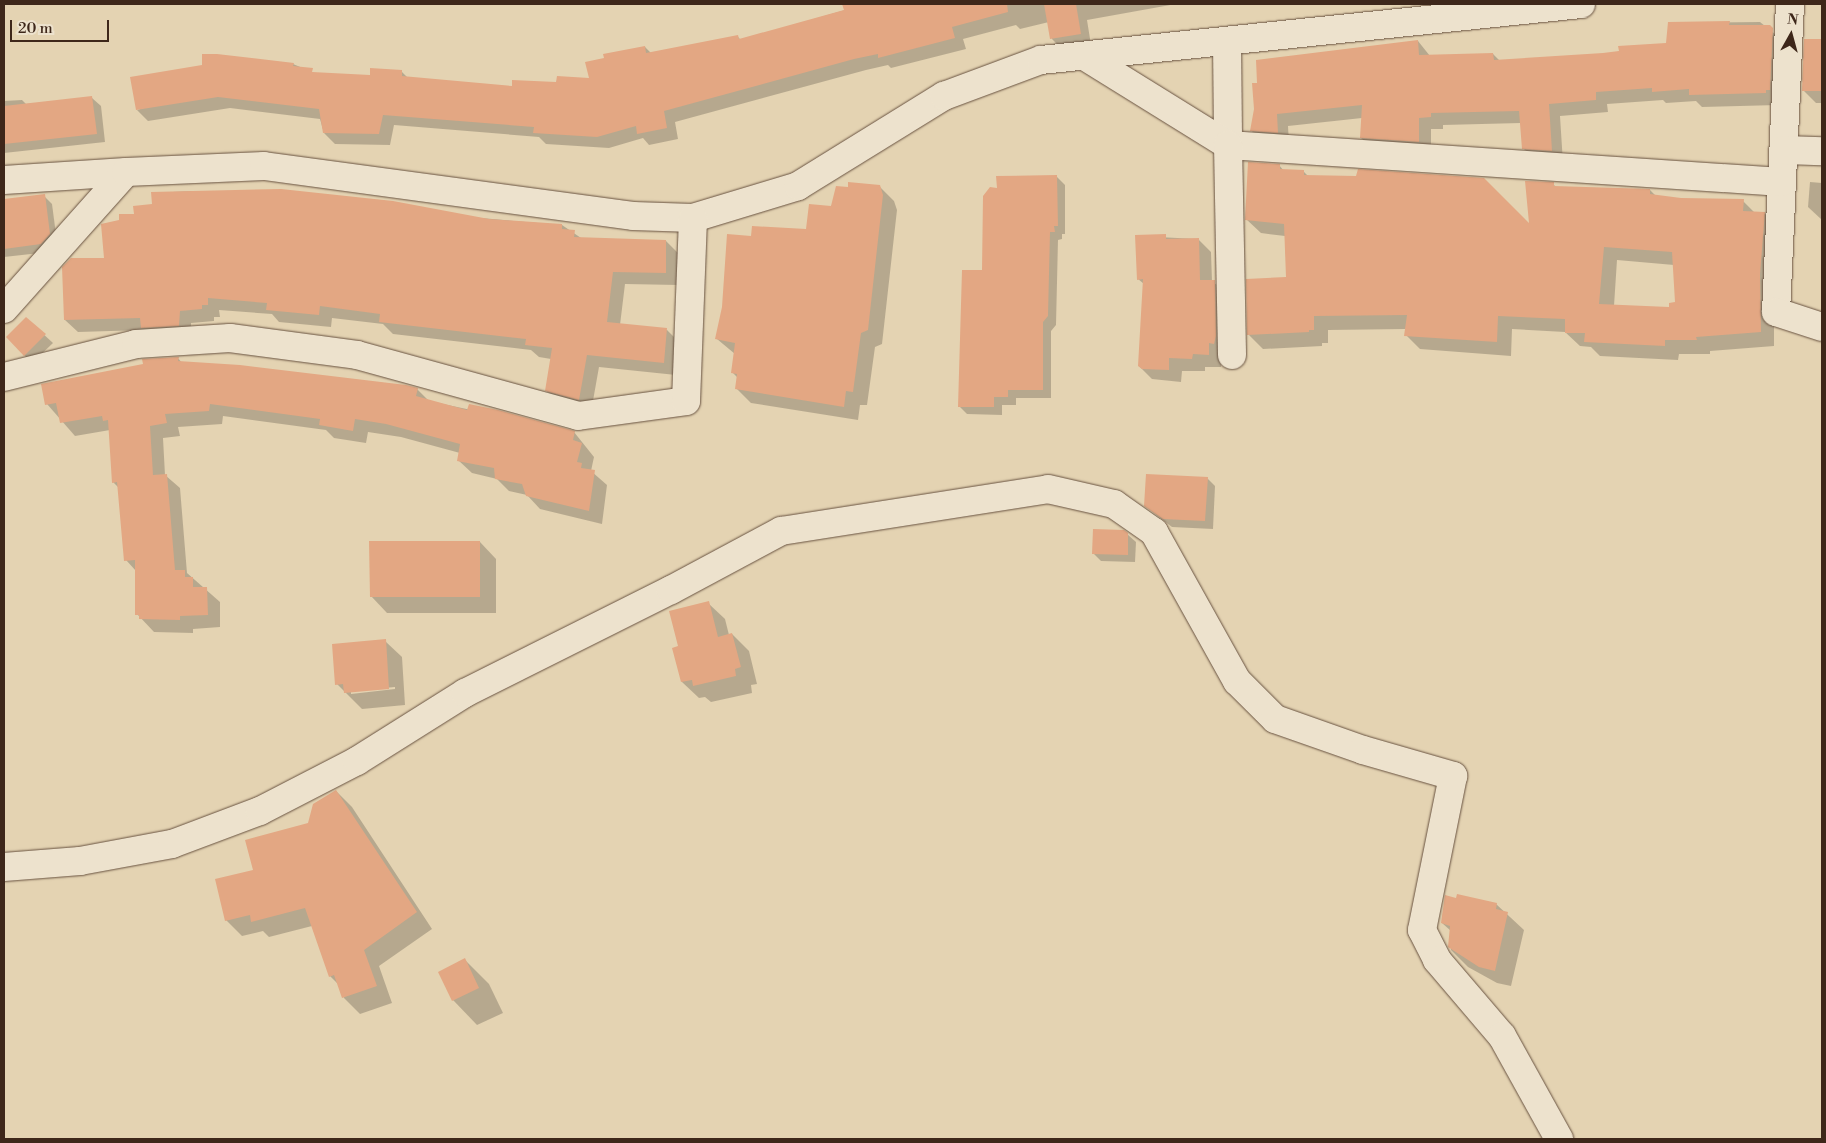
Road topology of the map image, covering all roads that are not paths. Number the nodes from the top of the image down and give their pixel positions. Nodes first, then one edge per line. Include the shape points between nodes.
1 (1581, 4) edge
2 (1790, 4) edge
3 (1227, 41) junction
4 (1086, 57) junction
5 (1228, 145) junction
6 (1785, 150) junction
7 (1822, 151) edge
8 (126, 172) junction
9 (4, 180) edge
10 (1782, 182) junction
11 (693, 218) junction
12 (4, 309) edge
13 (1822, 327) edge
14 (1232, 355) dead end
15 (4, 377) edge
16 (4, 868) edge
17 (1559, 1139) edge

1 - 3 street
2 - 6 street
3 - 4 street
3 - 5 street
4 - 5 street
4 - 11 street via 1041,60 944,96 798,186
5 - 10 street
5 - 14 street
6 - 7 street
6 - 10 street
8 - 9 street
8 - 11 street via 264,166 633,216
8 - 12 street
10 - 13 street via 1776,312
11 - 15 street via 686,400 578,416 357,355 230,338 136,344
16 - 17 street via 80,861 172,844 260,811 357,760 465,693 672,590 781,531 1048,489 1114,504 1154,532 1237,681 1275,718 1363,750 1453,776 1422,930 1438,960 1502,1036

